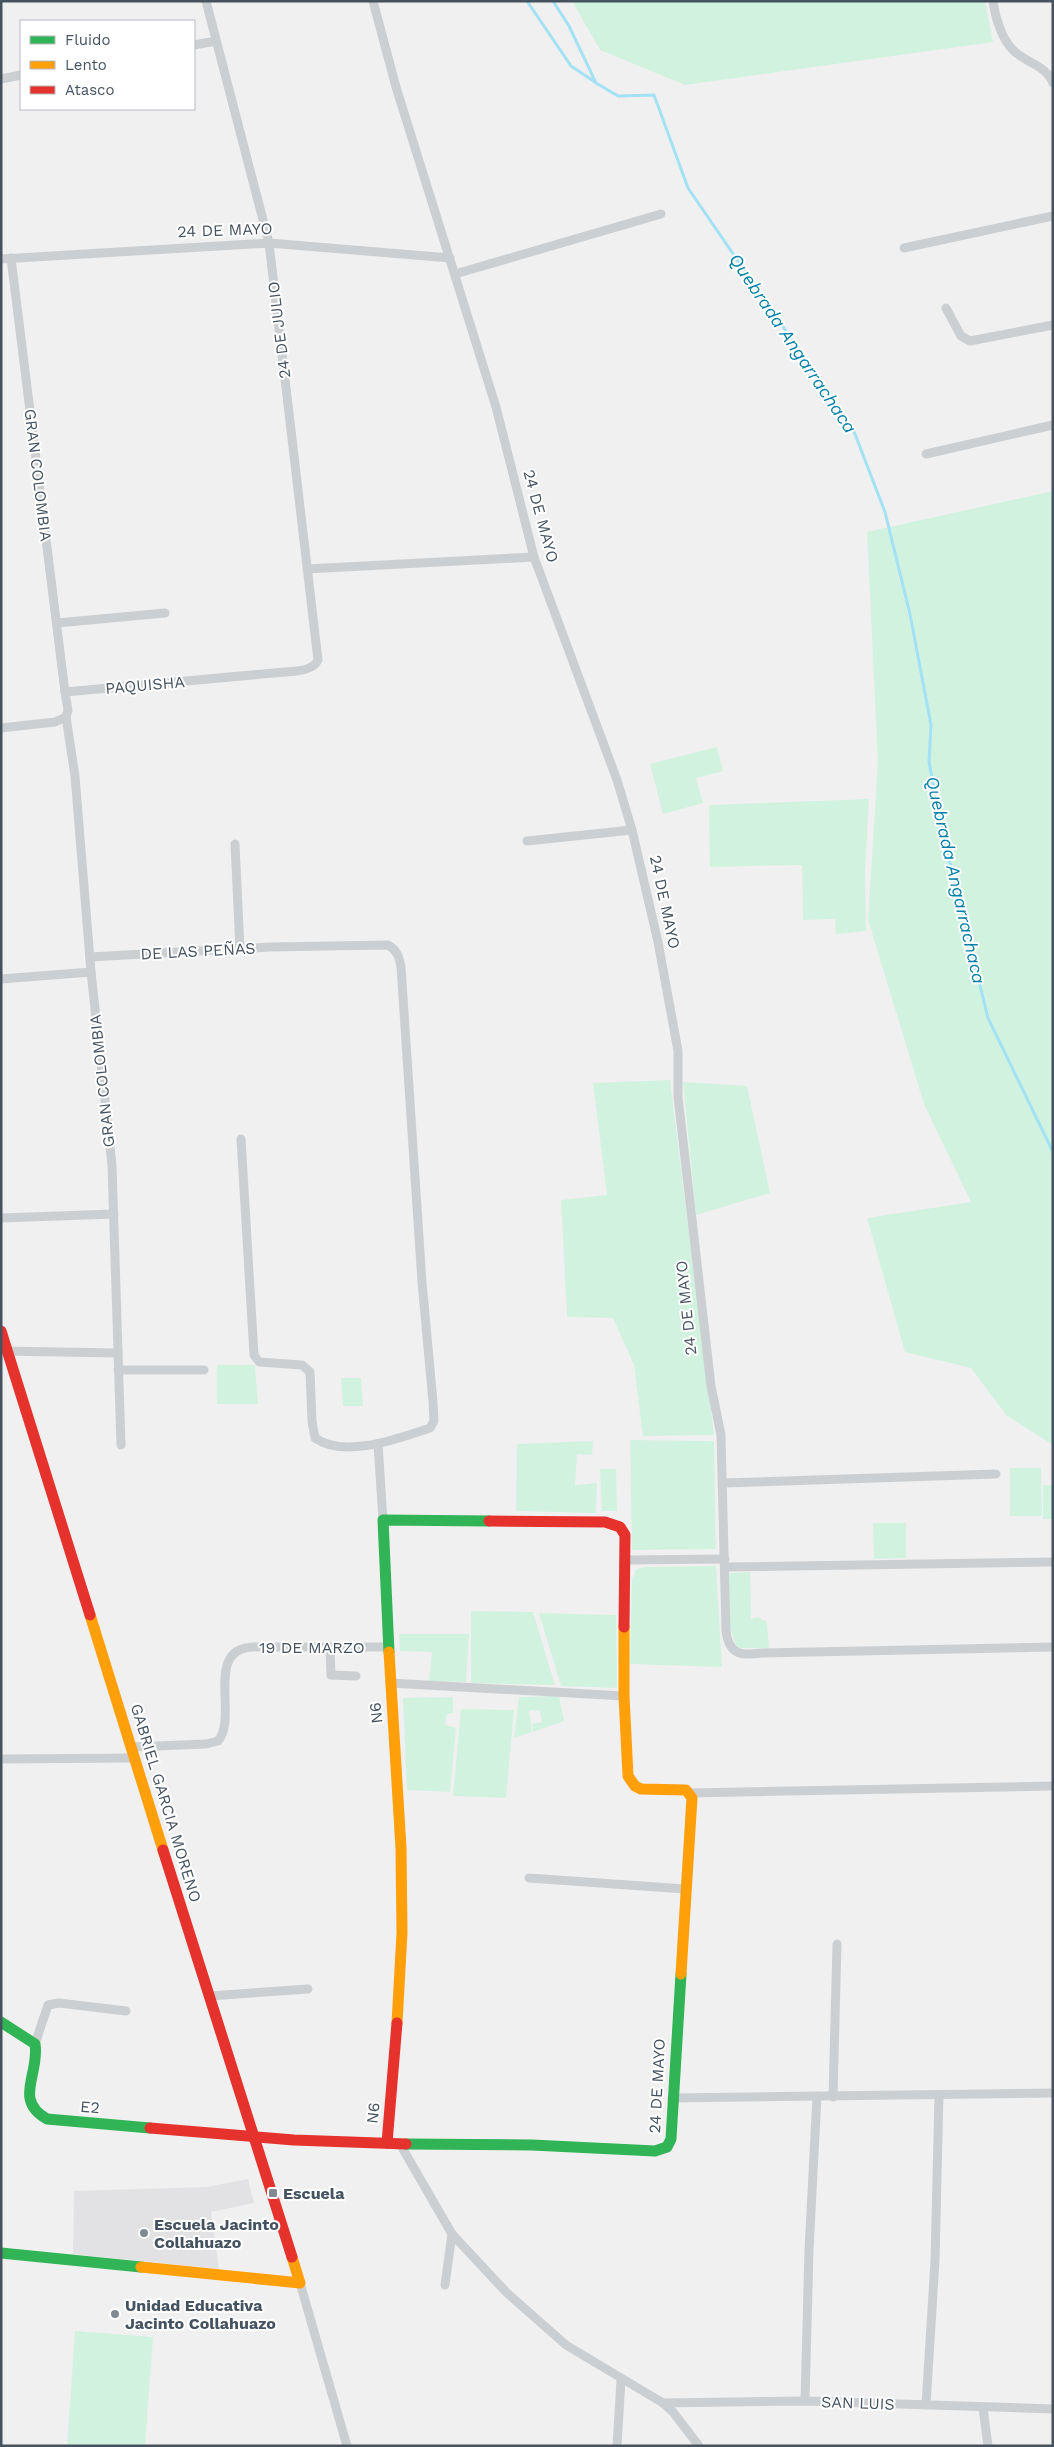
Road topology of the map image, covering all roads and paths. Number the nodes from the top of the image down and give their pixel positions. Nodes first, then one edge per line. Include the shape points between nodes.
1 (206, 1) edge
2 (373, 1) edge
3 (993, 1) edge
4 (216, 41) junction
5 (195, 45) edge
6 (20, 75) edge
7 (1, 79) edge
8 (1053, 83) edge
9 (660, 214) dead end
10 (1053, 216) edge
11 (269, 243) junction
12 (904, 248) dead end
13 (12, 258) junction
14 (450, 258) junction
15 (1, 259) edge
16 (455, 274) junction
17 (946, 308) dead end
18 (1053, 325) edge
19 (1053, 425) edge
20 (926, 454) dead end
21 (534, 557) junction
22 (307, 569) junction
23 (165, 613) dead end
24 (57, 623) junction
25 (316, 664) joint
26 (65, 692) junction
27 (66, 717) junction
28 (1, 728) edge
29 (632, 830) junction
30 (526, 841) dead end
31 (235, 844) dead end
32 (240, 949) junction
33 (90, 957) junction
34 (91, 972) junction
35 (1, 979) edge
36 (241, 1138) dead end
37 (114, 1214) junction
38 (1, 1218) edge
39 (1, 1331) edge
40 (4, 1351) edge
41 (118, 1353) junction
42 (118, 1370) junction
43 (204, 1370) dead end
44 (378, 1444) junction
45 (121, 1445) dead end
46 (996, 1474) dead end
47 (724, 1482) junction
48 (383, 1520) junction
49 (626, 1560) junction
50 (1053, 1562) edge
51 (725, 1563) junction
52 (330, 1647) junction
53 (389, 1647) junction
54 (1053, 1647) edge
55 (356, 1676) dead end
56 (390, 1684) junction
57 (624, 1696) junction
58 (134, 1753) junction
59 (1, 1759) edge
60 (1053, 1786) edge
61 (690, 1793) junction
62 (529, 1878) dead end
63 (685, 1889) junction
64 (837, 1944) dead end
65 (308, 1989) dead end
66 (210, 1996) junction
67 (126, 2011) dead end
68 (1, 2022) edge
69 (35, 2044) junction
70 (1053, 2093) edge
71 (939, 2095) junction
72 (817, 2096) junction
73 (833, 2097) junction
74 (672, 2098) junction
75 (255, 2138) junction
76 (387, 2143) junction
77 (400, 2144) junction
78 (452, 2234) junction
79 (1, 2253) edge
80 (300, 2284) junction
81 (445, 2285) dead end
82 (621, 2380) junction
83 (805, 2401) junction
84 (663, 2403) junction
85 (926, 2405) junction
86 (983, 2408) junction
87 (1053, 2409) edge
88 (347, 2446) edge
89 (617, 2446) edge
90 (699, 2446) edge
91 (988, 2446) edge

1 - 4 street, 24 DE JULIO
2 - 14 street, 24 DE MAYO via 396,87
3 - 8 street via 1002,33 1014,52 1035,64
4 - 5 street
4 - 11 street, 24 DE JULIO
6 - 7 street
9 - 16 street
10 - 12 street
11 - 13 street, 24 DE MAYO
11 - 14 street, 24 DE MAYO
11 - 22 street, 24 DE JULIO
13 - 15 street, 24 DE MAYO
13 - 24 street, GRAN COLOMBIA
14 - 16 street, 24 DE MAYO
16 - 21 street, 24 DE MAYO via 496,407
17 - 18 street via 960,336 970,341
19 - 20 street
21 - 22 street
21 - 29 street, 24 DE MAYO via 617,780
22 - 25 street, 24 DE JULIO via 317,640
23 - 24 street
24 - 26 street, GRAN COLOMBIA
25 - 26 street, PAQUISHA via 285,672
26 - 27 street
27 - 28 street via 55,722
27 - 33 street, GRAN COLOMBIA via 75,776
29 - 30 street
29 - 47 street, 24 DE MAYO via 658,942 678,1051 678,1097 711,1386 721,1435
31 - 32 street
32 - 33 street, DE LAS PEÑAS
32 - 44 street, DE LAS PEÑAS via 388,945 399,955 434,1421 430,1428
33 - 34 street, GRAN COLOMBIA
34 - 35 street
34 - 37 street, GRAN COLOMBIA via 112,1165
36 - 44 street, DE LAS PEÑAS via 254,1355 265,1364 302,1365 310,1372 315,1438 323,1443 346,1447
37 - 38 street
37 - 41 street, GRAN COLOMBIA
39 - 40 street, GABRIEL GARCIA MORENO
40 - 41 street
40 - 58 street, GABRIEL GARCIA MORENO
41 - 42 street, GRAN COLOMBIA
42 - 43 street
42 - 45 street, GRAN COLOMBIA
44 - 48 street
46 - 47 street
47 - 51 street, 24 DE MAYO
48 - 49 street via 606,1522 623,1528
48 - 53 street, N6
49 - 51 street
49 - 57 street
50 - 51 street
51 - 54 street, 24 DE MAYO via 727,1638 737,1654
52 - 53 street, 19 DE MARZO
52 - 55 street via 331,1675
52 - 58 street, 19 DE MARZO via 247,1647 239,1650 229,1661 225,1675 224,1731 218,1741
53 - 56 street, N6
56 - 57 street
56 - 76 street, N6 via 401,1838 402,1933
57 - 61 street via 628,1776 631,1782 641,1789
58 - 59 street, 19 DE MARZO
58 - 66 street, GABRIEL GARCIA MORENO
60 - 61 street
61 - 63 street, 24 DE MAYO
62 - 63 street
63 - 74 street, 24 DE MAYO
64 - 73 street
65 - 66 street
66 - 75 street, GABRIEL GARCIA MORENO
67 - 69 street via 59,2003 48,2005
68 - 69 street
69 - 75 street, E2 via 29,2101 32,2111 38,2116
70 - 71 street
71 - 73 street
71 - 85 street via 935,2261
72 - 73 street
72 - 74 street
72 - 83 street
74 - 77 street, 24 DE MAYO via 671,2139 660,2151 532,2145
75 - 76 street, 24 DE MAYO
75 - 80 street, GABRIEL GARCIA MORENO
76 - 77 street, 24 DE MAYO
77 - 78 street
78 - 81 street
78 - 82 street via 506,2292 566,2345
79 - 80 street
80 - 88 street, GABRIEL GARCIA MORENO
82 - 84 street
82 - 89 street
83 - 84 street, SAN LUIS
83 - 85 street, SAN LUIS
84 - 90 street via 674,2412
85 - 86 street, SAN LUIS
86 - 87 street, SAN LUIS
86 - 91 street

